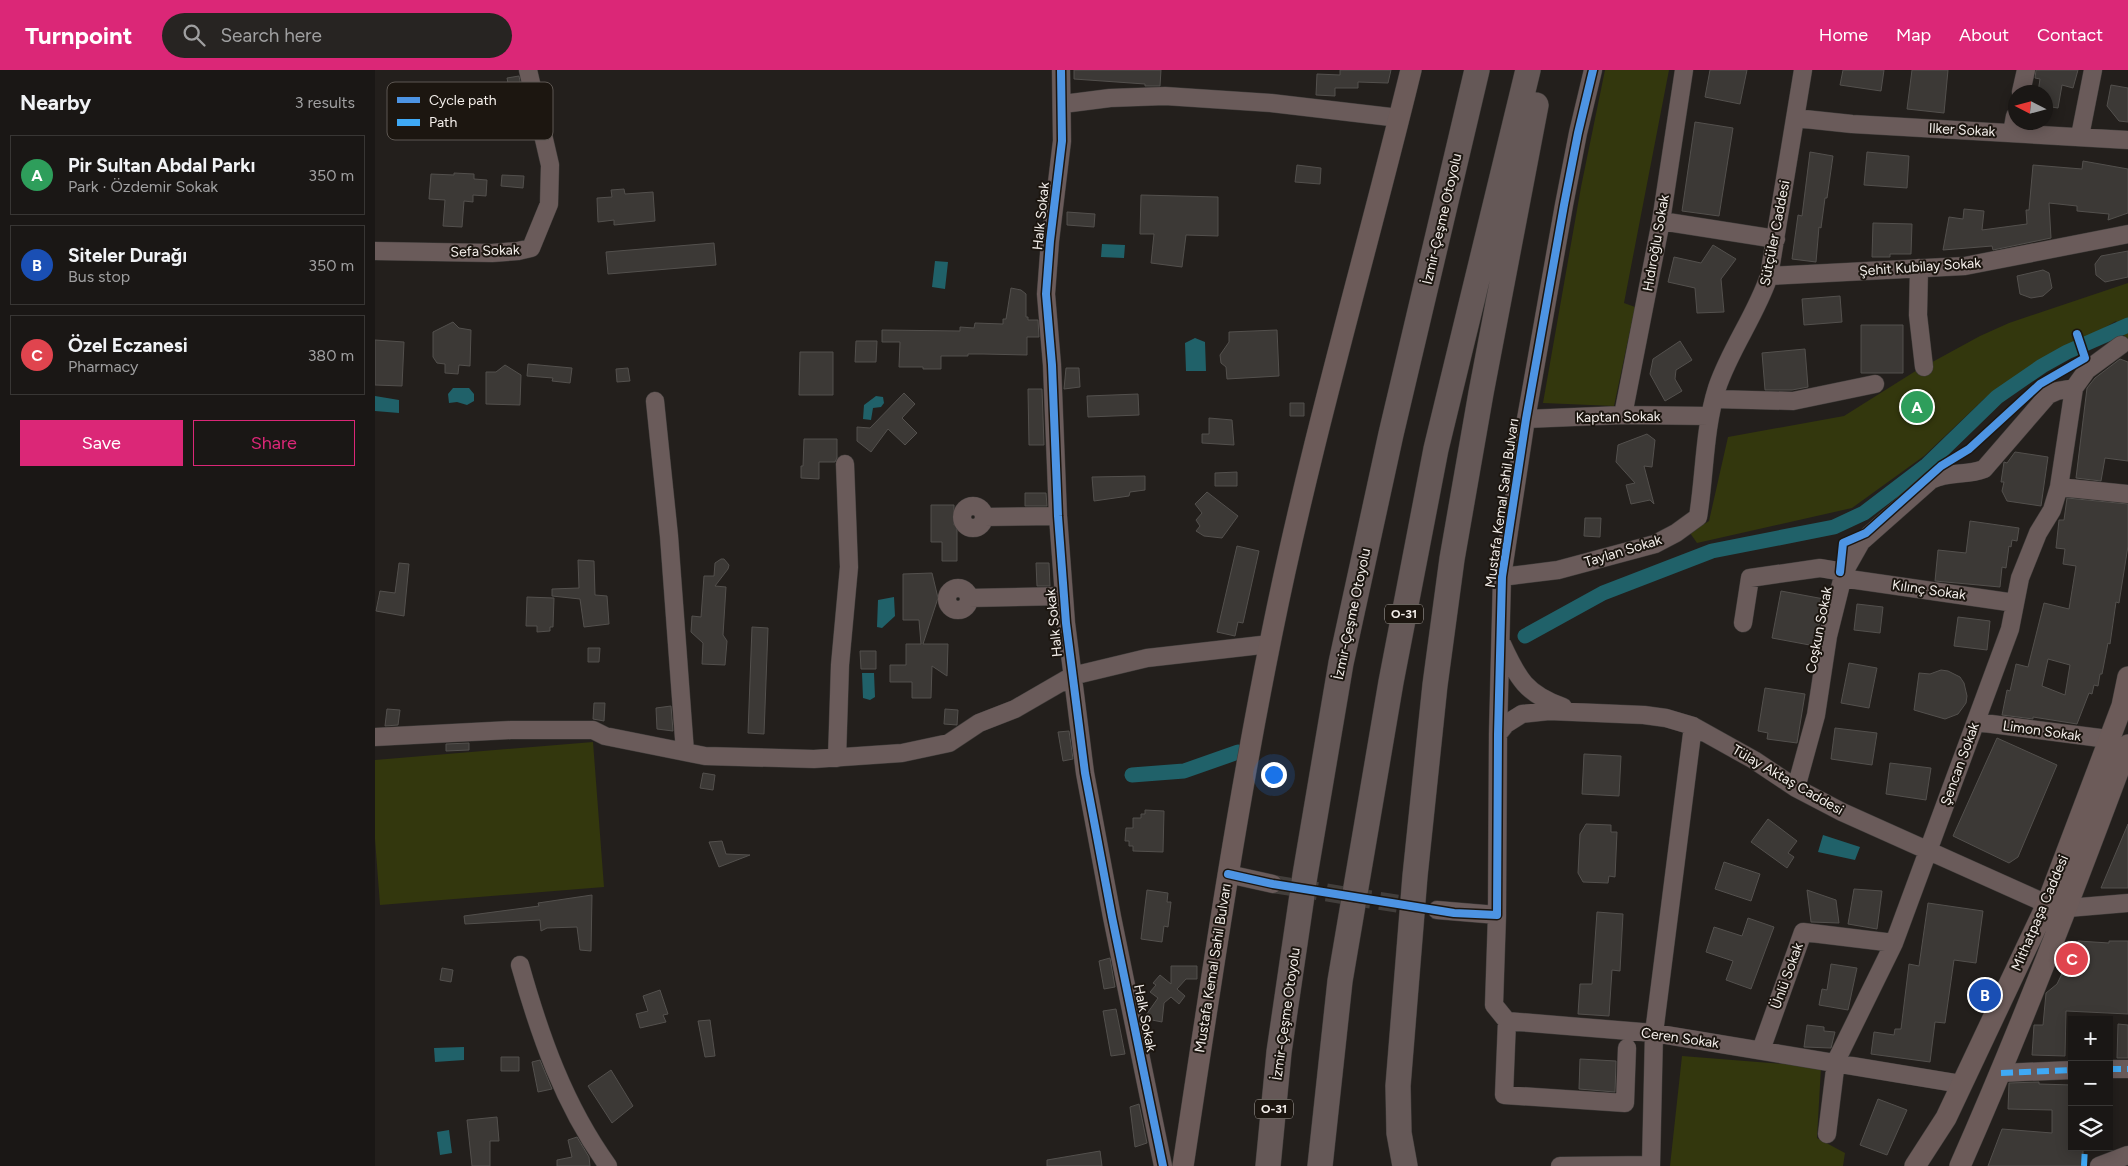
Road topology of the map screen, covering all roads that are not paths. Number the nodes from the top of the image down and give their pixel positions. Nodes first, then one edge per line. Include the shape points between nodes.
1 (1061, 70) edge
2 (1411, 70) edge
3 (1477, 70) edge
4 (1528, 70) edge
5 (1542, 70) edge
6 (1593, 70) edge
7 (1684, 70) edge
8 (1803, 70) edge
9 (2026, 70) edge
10 (2093, 70) edge
11 (2023, 85) edge
12 (1063, 104) junction
13 (1399, 118) junction
14 (1795, 118) junction
15 (2008, 125) edge
16 (2044, 130) edge
17 (2080, 136) junction
18 (544, 140) edge
19 (2128, 140) edge
20 (1661, 221) junction
21 (2128, 234) edge
22 (1776, 238) junction
23 (375, 251) edge
24 (1919, 268) junction
25 (1769, 276) junction
26 (2121, 345) dead end
27 (1924, 367) dead end
28 (1875, 384) dead end
29 (2074, 388) junction
30 (1714, 399) junction
31 (655, 402) dead end
32 (1623, 415) junction
33 (1709, 416) junction
34 (1527, 419) junction
35 (845, 464) dead end
36 (2059, 487) junction
37 (2128, 494) edge
38 (1058, 516) junction
39 (984, 517) dead end
40 (1843, 575) junction
41 (1503, 577) junction
42 (1063, 596) junction
43 (969, 598) dead end
44 (2015, 603) junction
45 (1743, 623) dead end
46 (1501, 640) junction
47 (1270, 644) junction
48 (1072, 676) junction
49 (2128, 677) edge
50 (1499, 690) junction
51 (1530, 691) junction
52 (1536, 711) junction
53 (1576, 712) junction
54 (1976, 722) junction
55 (1693, 726) junction
56 (1498, 734) junction
57 (375, 737) edge
58 (2118, 742) edge
59 (685, 752) junction
60 (837, 758) junction
61 (1796, 788) junction
62 (1928, 852) junction
63 (1228, 874) junction
64 (1273, 884) tunnel mouth
65 (2128, 903) edge
66 (2047, 904) junction
67 (2068, 908) junction
68 (1437, 910) tunnel mouth
69 (1497, 915) junction
70 (1894, 943) junction
71 (520, 965) dead end
72 (1507, 1021) junction
73 (1654, 1033) junction
74 (1627, 1048) dead end
75 (1761, 1050) junction
76 (1279, 1052) junction
77 (1837, 1062) junction
78 (2113, 1069) edge
79 (2128, 1069) edge
80 (2068, 1070) edge
81 (2001, 1073) junction
82 (1961, 1084) junction
83 (1827, 1134) dead end
84 (2128, 1155) edge
85 (608, 1166) edge
86 (1163, 1166) edge
87 (1183, 1166) edge
88 (1255, 1166) edge
89 (1268, 1166) edge
90 (1320, 1166) edge
91 (1405, 1166) edge
92 (1560, 1166) edge
93 (1915, 1166) edge
94 (1960, 1166) edge
95 (2099, 1166) edge

1 - 12 street, Halk Sokak
2 - 13 main road, Mustafa Kemal Sahil Bulvarı
3 - 76 highway, İzmir-Çeşme Otoyolu / O-31 via 1341,663
4 - 90 highway, O-31 via 1436,450 1391,682 1340,981
5 - 91 highway via 1452,559 1435,685 1398,1086 1399,1133
6 - 34 street, Mustafa Kemal Sahil Bulvarı via 1564,205
7 - 20 street, Hıdıroğlu Sokak
8 - 14 street, Sütçüler Caddesi
9 - 11 street
10 - 17 street
12 - 13 street via 1165,96 1271,103
12 - 38 street, Halk Sokak via 1046,294
13 - 47 main road, Mustafa Kemal Sahil Bulvarı via 1308,472
14 - 15 street, Ilker Sokak via 1853,124
14 - 22 street, Sütçüler Caddesi
16 - 17 street, Ilker Sokak
17 - 19 street, Ilker Sokak
18 - 23 street, Sefa Sokak via 550,165 549,204 531,248 492,253
20 - 22 street
20 - 32 street, Hıdıroğlu Sokak
21 - 24 street, Şehit Kubilay Sokak via 1965,266
22 - 25 street, Sütçüler Caddesi
24 - 25 street, Şehit Kubilay Sokak
24 - 27 street via 1918,315
25 - 30 street, Sütçüler Caddesi via 1730,356
26 - 29 street via 2087,370
28 - 30 street via 1793,401
29 - 36 street, Şencan Sokak
29 - 40 street, Coşkun Sokak via 2048,395 1984,469 1973,473 1944,474 1931,480 1861,542
30 - 33 street, Sütçüler Caddesi
31 - 59 street via 669,536
32 - 33 street, Kaptan Sokak
32 - 34 street, Kaptan Sokak
33 - 41 street, Taylan Sokak via 1698,517 1655,544 1558,570
34 - 41 street, Mustafa Kemal Sahil Bulvarı
35 - 60 street via 849,567 840,665
36 - 37 street
36 - 44 street, Şencan Sokak via 2020,578
38 - 39 street
38 - 42 street, Halk Sokak
40 - 44 street, Kılınç Sokak
40 - 45 street, Kılınç Sokak via 1820,568 1750,578
40 - 61 street, Coşkun Sokak via 1828,636 1817,715
41 - 46 street, Mustafa Kemal Sahil Bulvarı
42 - 43 street
42 - 48 street, Halk Sokak
44 - 54 street, Şencan Sokak via 2010,630
46 - 50 street, Mustafa Kemal Sahil Bulvarı
46 - 51 street via 1518,676
47 - 48 street via 1147,658
47 - 63 main road, Mustafa Kemal Sahil Bulvarı
48 - 60 street via 1015,709 979,723 949,743 902,753
48 - 86 street, Halk Sokak via 1085,773
49 - 58 main road, Mithatpaşa Caddesi
50 - 51 street via 1512,686
50 - 52 street via 1511,703
50 - 56 street, Mustafa Kemal Sahil Bulvarı
51 - 53 street
52 - 53 street, Tülay Aktaş Caddesi
52 - 56 street via 1511,719
53 - 55 street, Tülay Aktaş Caddesi via 1644,715
54 - 58 street, Limon Sokak
54 - 62 street, Şencan Sokak
55 - 61 street, Tülay Aktaş Caddesi
55 - 73 street
56 - 69 street, Mustafa Kemal Sahil Bulvarı
57 - 59 street via 511,730 593,730 605,736
58 - 66 main road, Mithatpaşa Caddesi
58 - 67 main road, Mithatpaşa Caddesi
59 - 60 street via 705,756
61 - 62 street, Tülay Aktaş Caddesi
62 - 66 street, Tülay Aktaş Caddesi
62 - 70 street, Şencan Sokak
63 - 64 street
63 - 87 main road, Mustafa Kemal Sahil Bulvarı
65 - 67 street
66 - 82 main road, Mithatpaşa Caddesi
67 - 81 main road, Mithatpaşa Caddesi
68 - 69 street
69 - 72 street via 1494,1005
70 - 75 street, Ünlü Sokak via 1803,932
70 - 77 street, Şencan Sokak
71 - 85 street via 536,1021 564,1092 583,1130
72 - 73 street, Ceren Sokak
72 - 74 street via 1504,1095 1625,1103
73 - 75 street, Ceren Sokak
73 - 92 street via 1651,1165
75 - 77 street, Ceren Sokak
76 - 88 highway
76 - 89 highway, İzmir-Çeşme Otoyolu / O-31
77 - 82 street, Ceren Sokak
77 - 83 street, Şencan Sokak
78 - 79 street
80 - 81 street
81 - 94 main road, Mithatpaşa Caddesi
82 - 93 main road, Mithatpaşa Caddesi via 1947,1118
84 - 95 street

